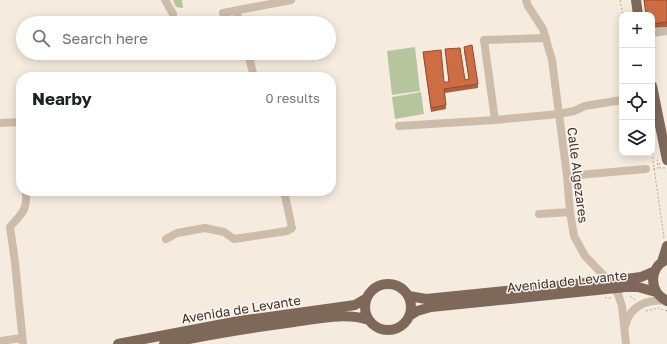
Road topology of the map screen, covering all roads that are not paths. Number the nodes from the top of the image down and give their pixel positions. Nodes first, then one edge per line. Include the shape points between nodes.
1 (166, 0) edge
2 (291, 0) edge
3 (526, 0) edge
4 (636, 0) edge
5 (236, 11) junction
6 (638, 12) edge
7 (223, 13) dead end
8 (173, 14) dead end
9 (238, 16) edge
10 (667, 31) edge
11 (655, 32) edge
12 (546, 38) junction
13 (250, 60) edge
14 (253, 72) edge
15 (619, 100) edge
16 (655, 101) edge
17 (559, 114) junction
18 (495, 120) junction
19 (16, 122) edge
20 (0, 123) edge
21 (399, 126) dead end
22 (667, 160) edge
23 (651, 169) road end
24 (567, 176) junction
25 (26, 196) edge
26 (285, 196) edge
27 (570, 212) junction
28 (540, 214) dead end
29 (166, 239) dead end
30 (667, 246) edge
31 (664, 260) edge
32 (655, 271) junction
33 (612, 285) junction
34 (656, 292) junction
35 (408, 296) junction
36 (367, 298) junction
37 (667, 301) edge
38 (410, 316) junction
39 (369, 320) junction
40 (625, 331) junction
41 (0, 341) edge
42 (23, 341) edge
43 (118, 344) edge
44 (164, 344) edge
45 (626, 344) edge

1 - 8 street
2 - 5 street
3 - 12 street, Calle Algezares
4 - 6 main road
5 - 7 street
5 - 9 street
10 - 11 street
12 - 17 street, Calle Algezares via 552,60
12 - 18 street via 484,40
13 - 14 street
15 - 17 street via 585,106
16 - 22 main road
17 - 18 street
17 - 24 street, Calle Algezares
18 - 21 street
19 - 20 street
23 - 24 street
24 - 27 street, Calle Algezares
25 - 42 street via 24,211 10,227
26 - 29 street via 292,228 287,231 234,239 224,232 201,228 177,233
27 - 28 street
27 - 33 street, Calle Algezares via 574,236 579,247
30 - 31 main road
31 - 32 main road
32 - 33 main road, Avenida de Levante
32 - 34 main road via 653,279
33 - 34 main road, Avenida de Levante via 638,287
33 - 35 main road, Avenida de Levante via 426,299
33 - 38 main road, Avenida de Levante via 426,308
33 - 40 street, Calle Algezares via 622,306
34 - 37 main road
35 - 36 main road via 399,286 387,284 375,288
35 - 38 main road via 411,304
36 - 39 main road via 365,312
36 - 43 main road, Avenida de Levante via 354,305 246,320
37 - 40 street via 650,302 636,307 628,318
38 - 39 main road via 402,326 390,330 378,328
39 - 44 main road, Avenida de Levante via 343,316
40 - 45 street, Calle Algezares
41 - 42 street

